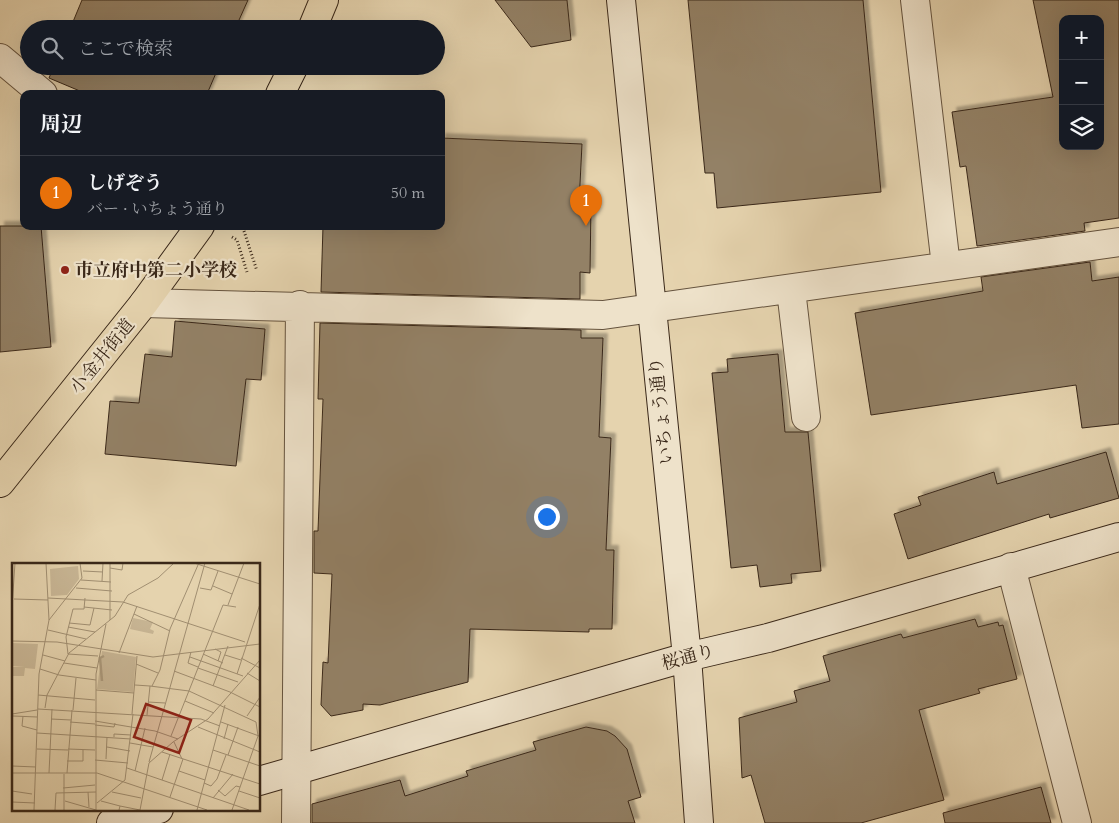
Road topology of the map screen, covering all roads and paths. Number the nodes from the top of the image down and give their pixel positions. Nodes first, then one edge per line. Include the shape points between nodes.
1 (324, 0) edge
2 (621, 0) edge
3 (915, 0) edge
4 (316, 20) edge
5 (0, 58) edge
6 (20, 75) edge
7 (20, 75) edge
8 (290, 75) edge
9 (38, 90) edge
10 (282, 90) edge
11 (197, 230) edge
12 (244, 231) dead end
13 (237, 240) dead end
14 (1119, 242) edge
15 (946, 266) junction
16 (791, 290) junction
17 (144, 303) junction
18 (300, 305) junction
19 (651, 310) junction
20 (806, 417) dead end
21 (0, 483) edge
22 (1119, 537) edge
23 (1012, 568) junction
24 (687, 657) junction
25 (298, 770) junction
26 (260, 781) edge
27 (156, 810) edge
28 (111, 823) edge
29 (296, 823) edge
30 (699, 823) edge
31 (1077, 823) edge

1 - 4 main road
2 - 19 street, いちょう通り
3 - 15 street
5 - 6 street
7 - 9 street
8 - 10 main road
11 - 17 main road, 小金井街道
12 - 13 path via 257,272 248,275
14 - 15 street
15 - 16 street
16 - 19 street
16 - 20 street
17 - 18 street
17 - 21 main road, 小金井街道
18 - 19 street via 603,315
18 - 25 street
19 - 24 street, いちょう通り
22 - 23 street, 桜通り
23 - 24 street, 桜通り via 768,638
23 - 31 street
24 - 25 street, 桜通り
24 - 30 street, いちょう通り
25 - 26 street, 桜通り
25 - 29 street
27 - 28 street

